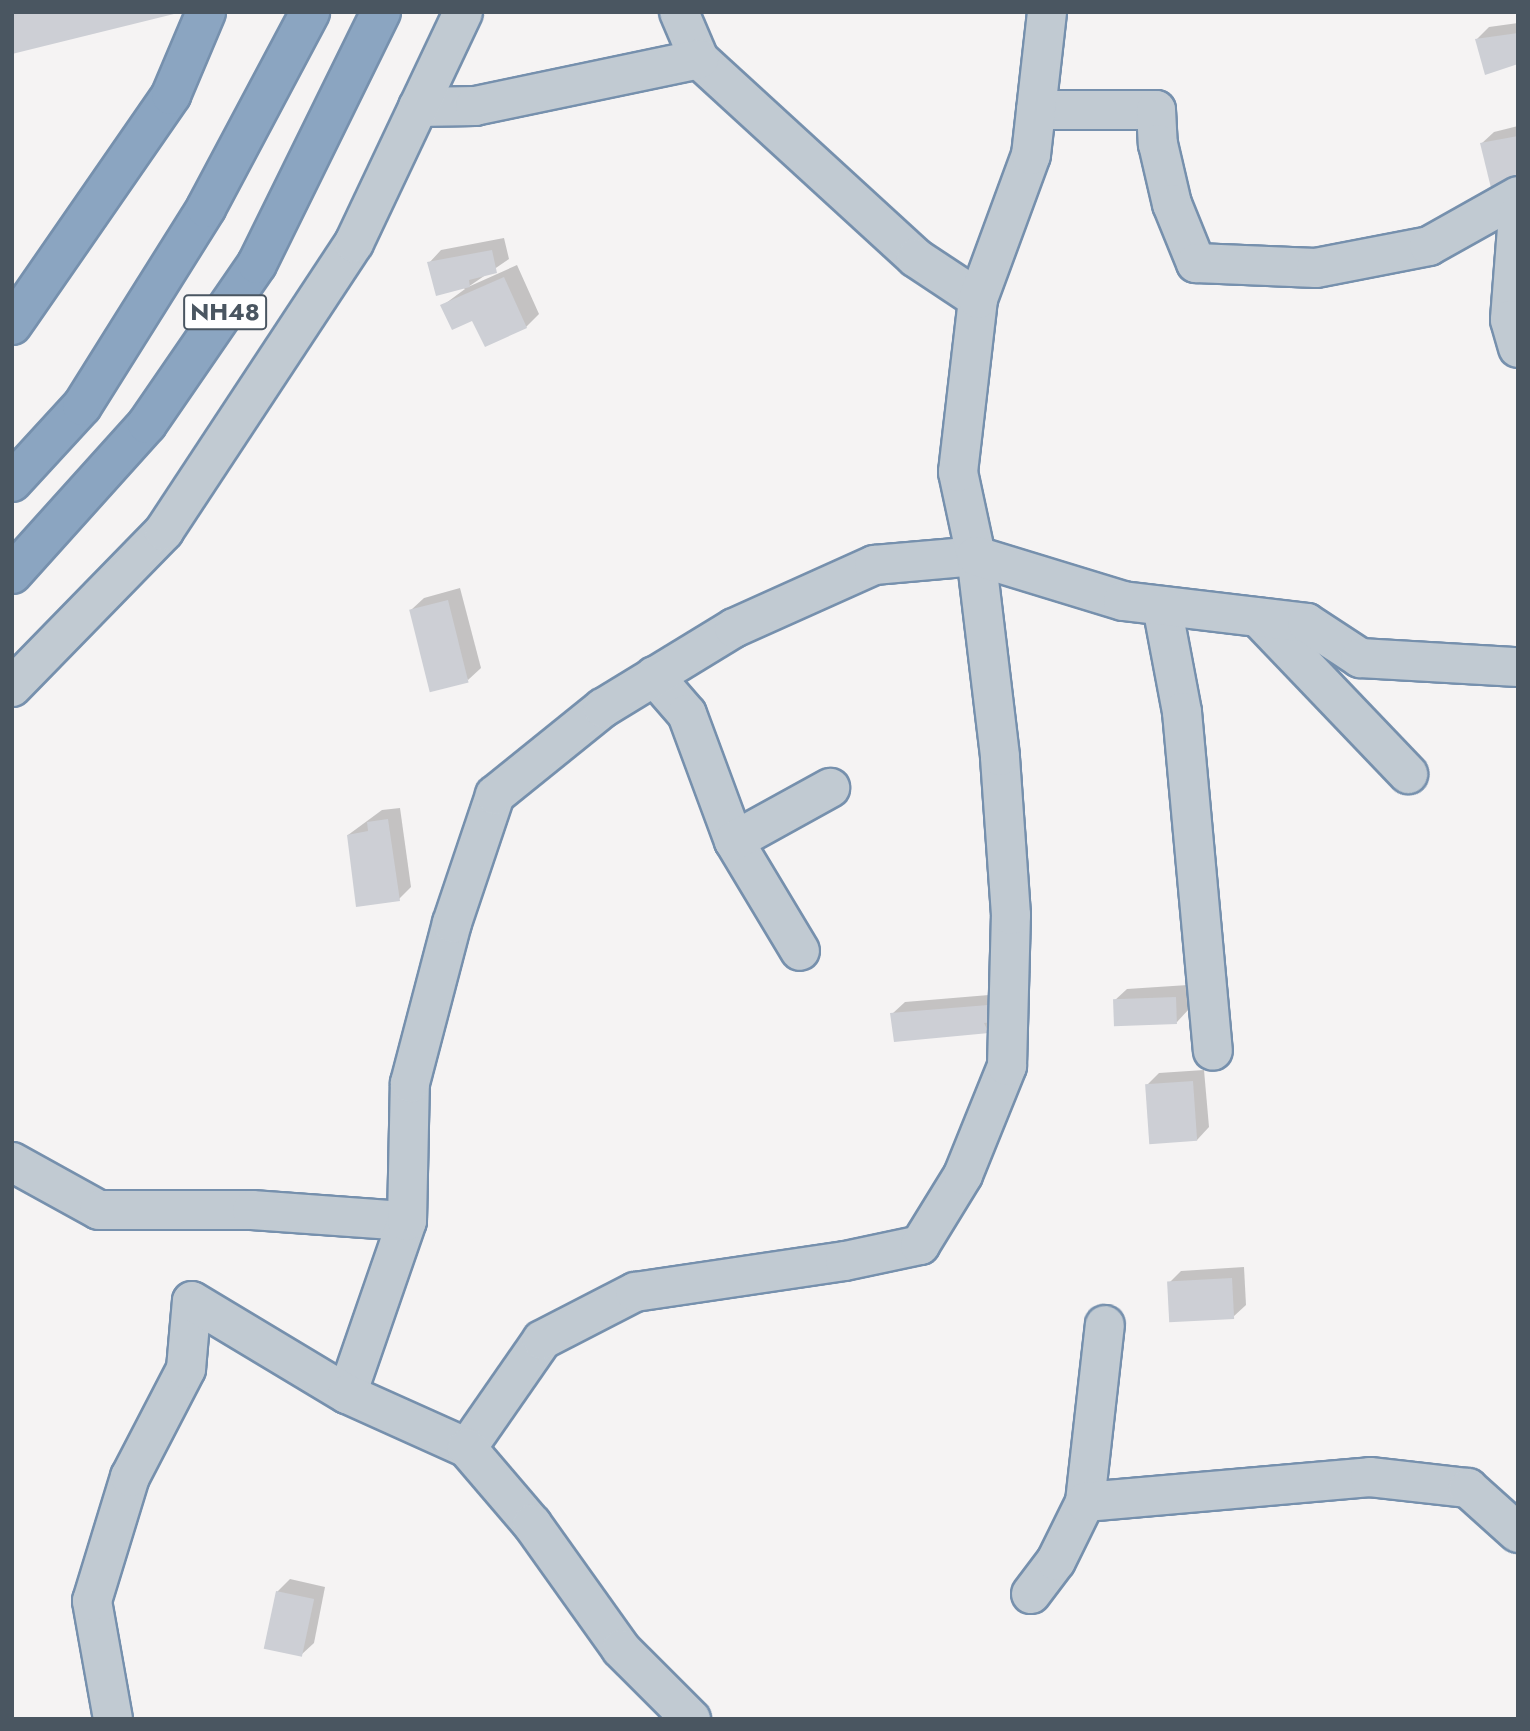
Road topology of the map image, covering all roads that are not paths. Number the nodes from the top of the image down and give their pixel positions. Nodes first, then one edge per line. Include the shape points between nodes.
1 (206, 12) edge
2 (310, 12) edge
3 (381, 12) edge
4 (463, 12) edge
5 (679, 12) edge
6 (1047, 12) edge
7 (699, 59) junction
8 (418, 107) junction
9 (1036, 110) junction
10 (1518, 196) edge
11 (1518, 215) edge
12 (978, 299) junction
13 (12, 325) edge
14 (1518, 348) edge
15 (12, 482) edge
16 (976, 555) junction
17 (12, 574) edge
18 (1162, 606) junction
19 (1259, 618) junction
20 (1518, 667) edge
21 (654, 676) junction
22 (12, 687) edge
23 (1408, 774) dead end
24 (830, 788) dead end
25 (734, 841) junction
26 (800, 951) dead end
27 (1213, 1051) dead end
28 (12, 1161) edge
29 (407, 1221) junction
30 (1105, 1325) dead end
31 (347, 1394) junction
32 (467, 1448) junction
33 (1085, 1502) junction
34 (1518, 1533) edge
35 (1031, 1594) dead end
36 (113, 1719) edge
37 (691, 1719) edge

1 - 13 highway via 171,95
2 - 15 highway, NH48 via 206,208 90,394
3 - 17 highway, NH48 via 257,264 147,425
4 - 8 street
5 - 7 street
6 - 9 street
7 - 8 street via 475,106
7 - 12 street via 916,258
8 - 22 street via 354,243 164,531
9 - 10 street via 1156,110 1158,144 1172,204 1196,263 1316,268 1429,246
9 - 12 street via 1031,155
11 - 14 street via 1510,320
12 - 16 street via 958,471
16 - 18 street via 1123,601
16 - 21 street via 874,565 734,628
16 - 32 street via 1000,756 1011,915 1007,1066 963,1175 920,1245 845,1261 635,1292 542,1340
18 - 19 street
18 - 27 street via 1182,712
19 - 20 street via 1307,623 1360,658
19 - 23 street
21 - 25 street via 687,713
21 - 29 street via 603,708 495,795 452,923 410,1083
24 - 25 street
25 - 26 street
28 - 29 street via 99,1210 252,1210
29 - 31 street
30 - 33 street
31 - 32 street
31 - 36 street via 192,1301 186,1369 130,1477 92,1601
32 - 37 street via 532,1524 621,1648
33 - 34 street via 1370,1477 1468,1488
33 - 35 street via 1056,1562

